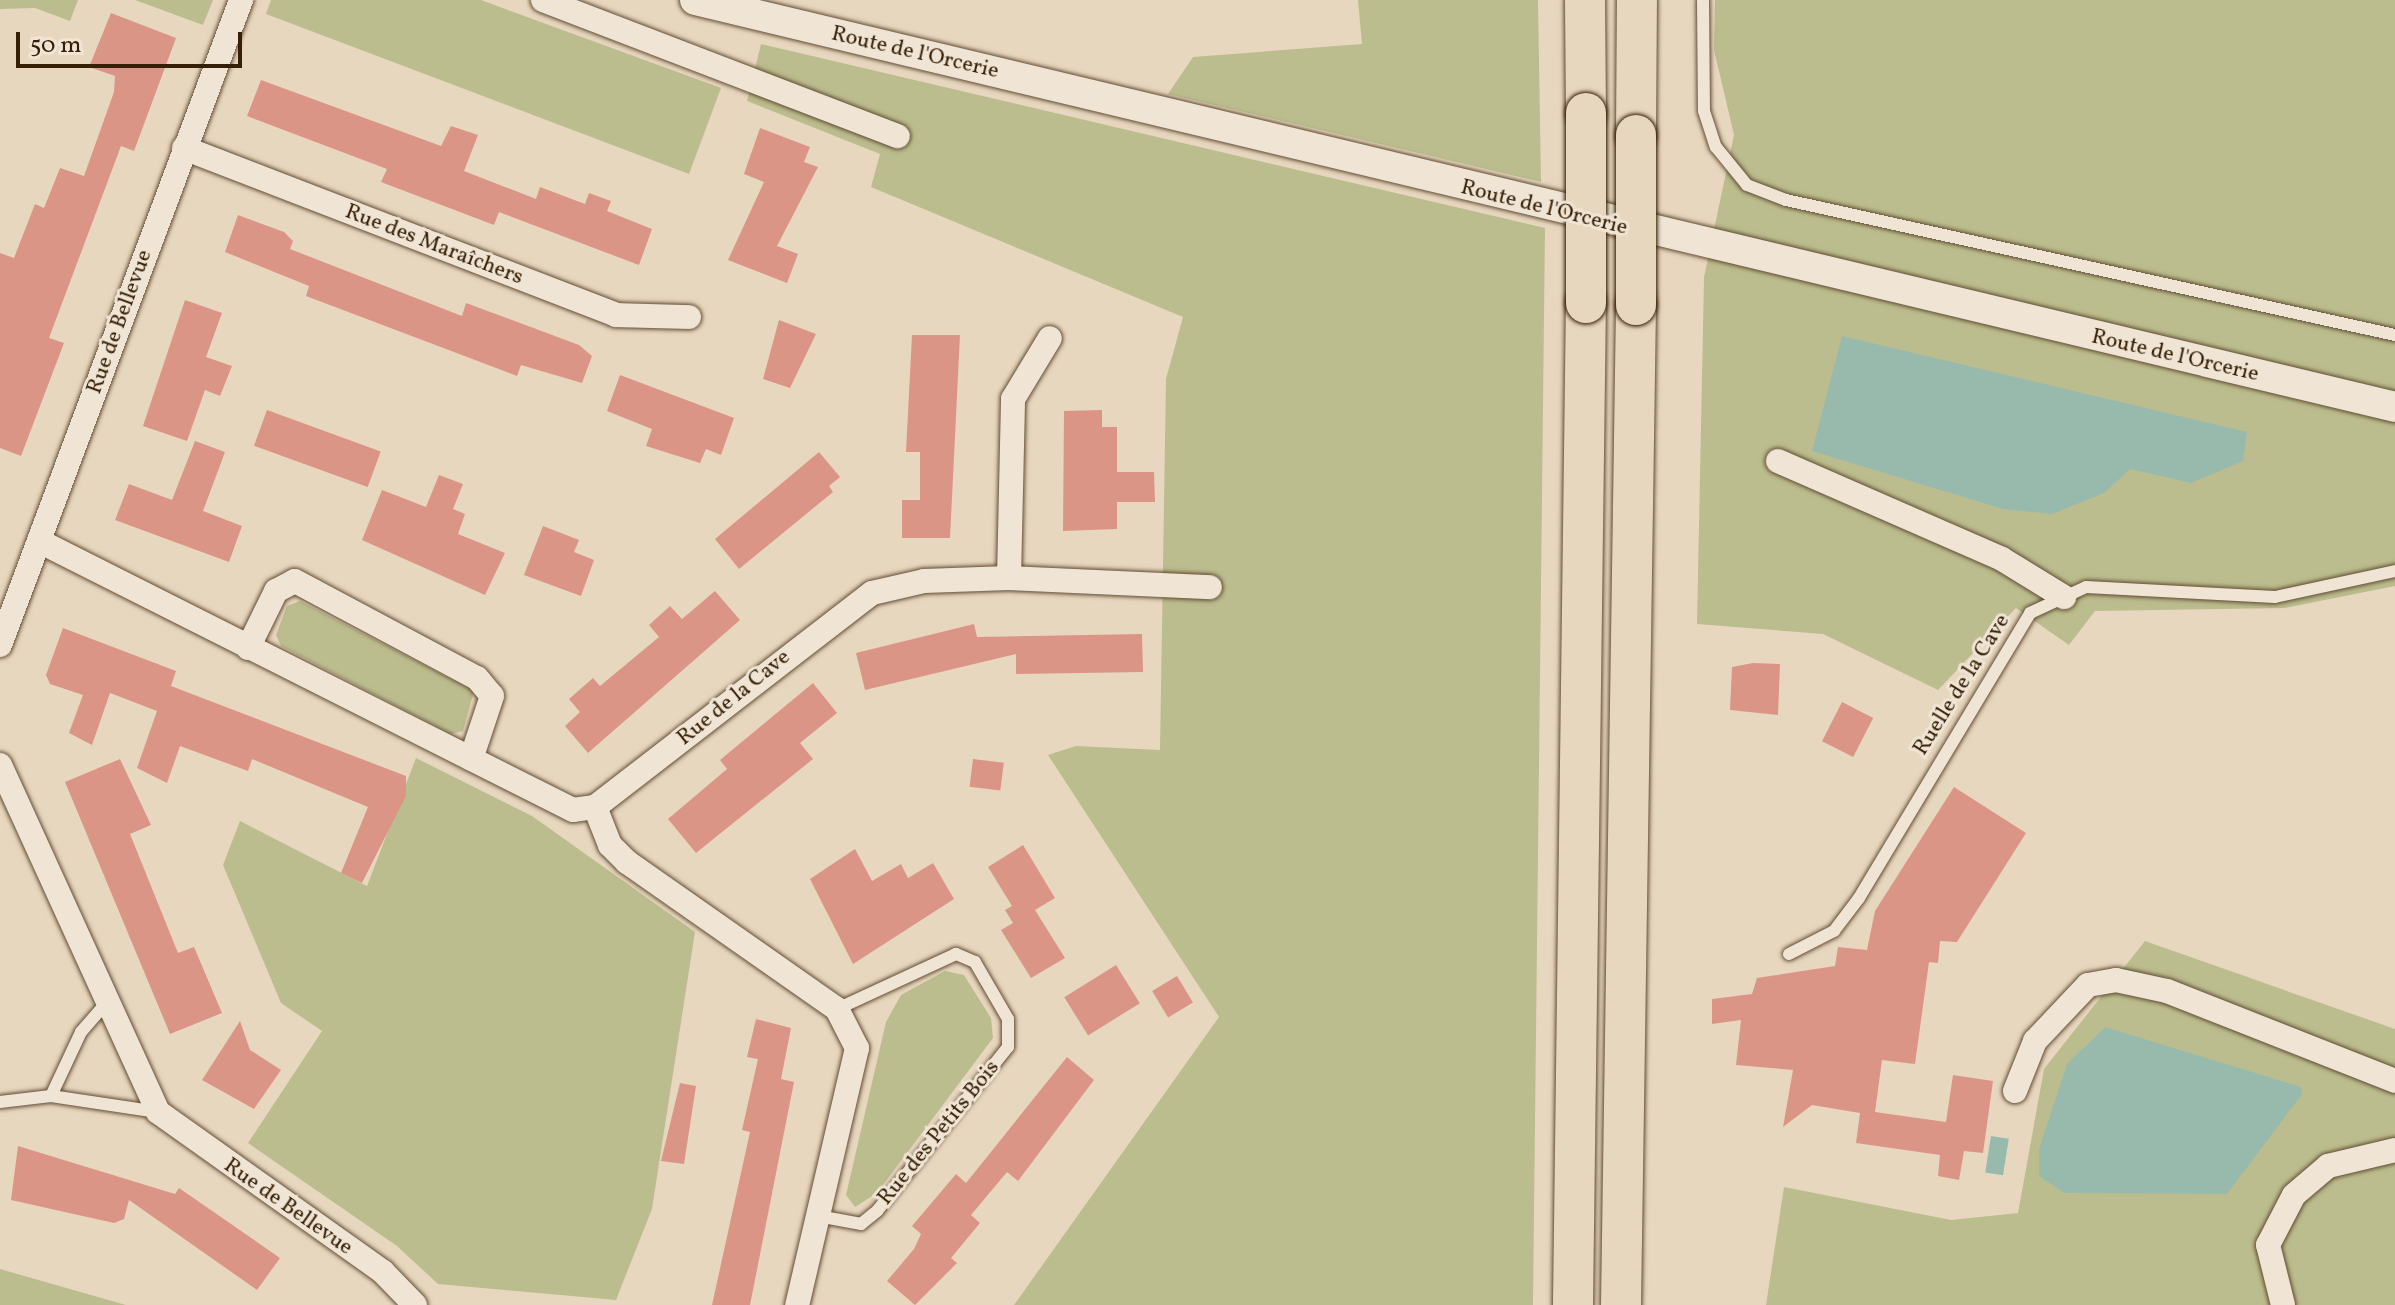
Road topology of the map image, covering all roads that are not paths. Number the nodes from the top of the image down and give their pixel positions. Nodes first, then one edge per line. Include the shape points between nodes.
1 (241, 0) edge
2 (543, 0) edge
3 (695, 0) edge
4 (1585, 0) edge
5 (1637, 0) edge
6 (1703, 0) edge
7 (898, 136) dead end
8 (184, 148) junction
9 (689, 317) dead end
10 (2395, 335) edge
11 (1050, 338) dead end
12 (2395, 407) edge
13 (1778, 461) dead end
14 (39, 541) junction
15 (2395, 571) edge
16 (1009, 578) junction
17 (1210, 587) dead end
18 (2064, 597) junction
19 (0, 645) edge
20 (248, 648) junction
21 (471, 759) junction
22 (0, 765) edge
23 (595, 807) junction
24 (1789, 954) dead end
25 (104, 1006) junction
26 (837, 1009) junction
27 (2395, 1081) edge
28 (2015, 1091) dead end
29 (51, 1096) junction
30 (0, 1102) edge
31 (158, 1112) junction
32 (2395, 1150) edge
33 (818, 1216) junction
34 (415, 1305) edge
35 (797, 1305) edge
36 (1573, 1305) edge
37 (1621, 1305) edge
38 (2283, 1305) edge

1 - 8 street, Rue de Bellevue
2 - 7 street
3 - 12 street, Route de l'Orcerie
4 - 36 highway, bridge
5 - 37 highway, bridge
6 - 10 lane via 1704,111 1716,147 1747,185 1786,200
8 - 9 street, Rue des Maraîchers via 616,315
8 - 14 street, Rue de Bellevue
11 - 16 street via 1013,399
13 - 18 street via 2002,559
14 - 19 street, Rue de Bellevue
14 - 20 street
15 - 18 lane, Ruelle de la Cave via 2275,597 2086,587
16 - 17 street, Rue de la Cave
16 - 23 street, Rue de la Cave via 924,581 872,593
18 - 24 lane, Ruelle de la Cave via 2030,613 1834,931
20 - 21 street
20 - 21 street via 276,591 295,581 477,678 492,696
21 - 23 street via 573,810
22 - 25 street, Rue de Bellevue
23 - 26 street via 610,845 627,862
25 - 29 lane via 81,1032
25 - 31 street, Rue de Bellevue
26 - 33 street via 857,1048
26 - 33 lane, Rue des Petits Bois via 956,954 975,962 1008,1019 1008,1047 877,1211 861,1224
27 - 28 street via 2167,991 2116,980 2088,985 2035,1041
29 - 30 lane, Rue de Bellevue
29 - 31 lane, Rue de Bellevue
31 - 34 street, Rue de Bellevue via 383,1272
32 - 38 street via 2328,1166 2294,1195 2268,1245
33 - 35 street

